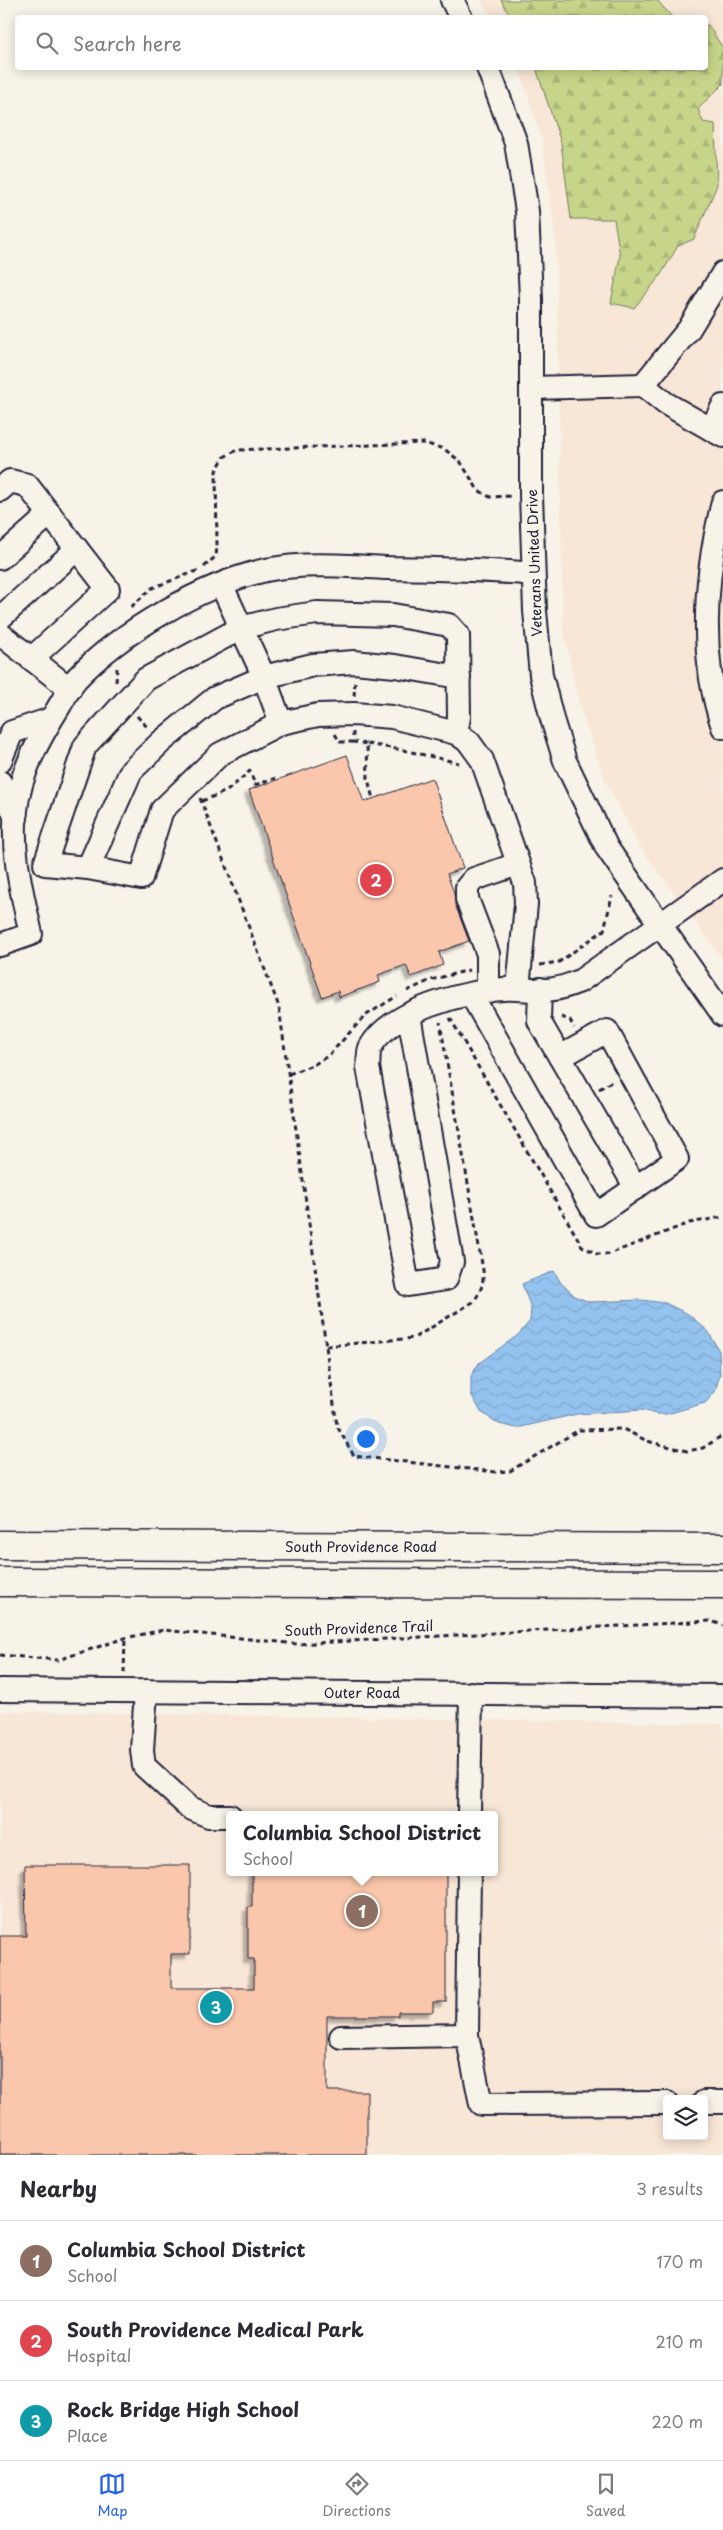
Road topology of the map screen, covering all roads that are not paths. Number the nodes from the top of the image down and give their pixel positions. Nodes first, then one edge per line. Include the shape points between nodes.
1 (452, 0) edge
2 (460, 15) edge
3 (489, 70) edge
4 (721, 280) edge
5 (643, 385) junction
6 (531, 388) junction
7 (723, 406) edge
8 (717, 433) edge
9 (0, 490) edge
10 (723, 502) edge
11 (50, 514) junction
12 (78, 549) junction
13 (0, 558) edge
14 (533, 574) junction
15 (222, 586) junction
16 (0, 618) edge
17 (241, 628) junction
18 (0, 634) edge
19 (31, 659) junction
20 (264, 677) junction
21 (459, 677) junction
22 (70, 689) junction
23 (51, 719) junction
24 (281, 724) junction
25 (723, 727) edge
26 (456, 733) junction
27 (0, 761) edge
28 (0, 782) edge
29 (16, 818) junction
30 (16, 863) junction
31 (45, 864) junction
32 (518, 864) junction
33 (88, 868) junction
34 (723, 880) edge
35 (661, 923) junction
36 (0, 945) edge
37 (518, 989) junction
38 (540, 989) junction
39 (480, 992) junction
40 (410, 1015) junction
41 (723, 1015) edge
42 (560, 1057) junction
43 (636, 1188) junction
44 (0, 1545) edge
45 (723, 1548) edge
46 (0, 1582) edge
47 (684, 1584) junction
48 (723, 1584) edge
49 (723, 1593) edge
50 (0, 1690) edge
51 (146, 1691) junction
52 (471, 1693) junction
53 (723, 1696) edge
54 (469, 1811) edge
55 (226, 1816) edge
56 (469, 1876) edge
57 (467, 2035) junction
58 (341, 2037) dead end
59 (663, 2102) edge
60 (708, 2102) edge
61 (723, 2102) edge

1 - 2 street
3 - 6 street, Veterans United Drive via 516,143 527,211
4 - 5 street via 689,329
5 - 6 street
5 - 8 street via 665,403
6 - 14 street, Veterans United Drive
7 - 8 street
9 - 11 street via 10,480 27,485
10 - 25 street via 713,541 706,630 710,678
11 - 12 street
11 - 13 street
12 - 16 street
12 - 19 street via 108,589
14 - 15 street via 311,566 266,570
14 - 35 street, Veterans United Drive via 541,675 565,761 607,848
15 - 17 street
15 - 22 street via 167,609 118,642
17 - 20 street
17 - 21 street via 317,613 392,615 449,625 458,636
17 - 31 street via 146,679 85,746
18 - 19 street
19 - 22 street
20 - 21 street via 312,665 354,662
20 - 24 street
20 - 33 street via 215,698 160,742 131,771
21 - 26 street
22 - 23 street
23 - 27 street via 12,732
23 - 29 street via 38,739 25,774
24 - 26 street via 318,715 354,714 392,717
24 - 33 street via 220,754 162,810 142,878
26 - 32 street via 469,742 482,760
28 - 29 street
29 - 30 street
30 - 31 street
30 - 36 street via 31,934
31 - 33 street
32 - 37 street via 525,883 526,904
32 - 39 street via 474,879 467,888 467,898 488,954
34 - 35 street
35 - 38 street via 580,981 554,990
35 - 41 street, Veterans United Drive
37 - 38 street
37 - 39 street
38 - 42 street via 539,1021
39 - 40 street via 441,1002
39 - 43 street via 596,1215
40 - 40 street via 386,1029 370,1048 368,1067 408,1285 446,1279 452,1262
42 - 43 street
42 - 43 street via 607,1030 677,1159
44 - 45 main road, South Providence Road
46 - 47 main road
47 - 48 main road
47 - 49 main road
50 - 51 street, Outer Road
51 - 52 street, Outer Road
51 - 55 street via 144,1766 190,1808 209,1816
52 - 53 street, Outer Road
52 - 54 street
56 - 57 street
57 - 58 street
57 - 59 street via 481,2104
60 - 61 street

